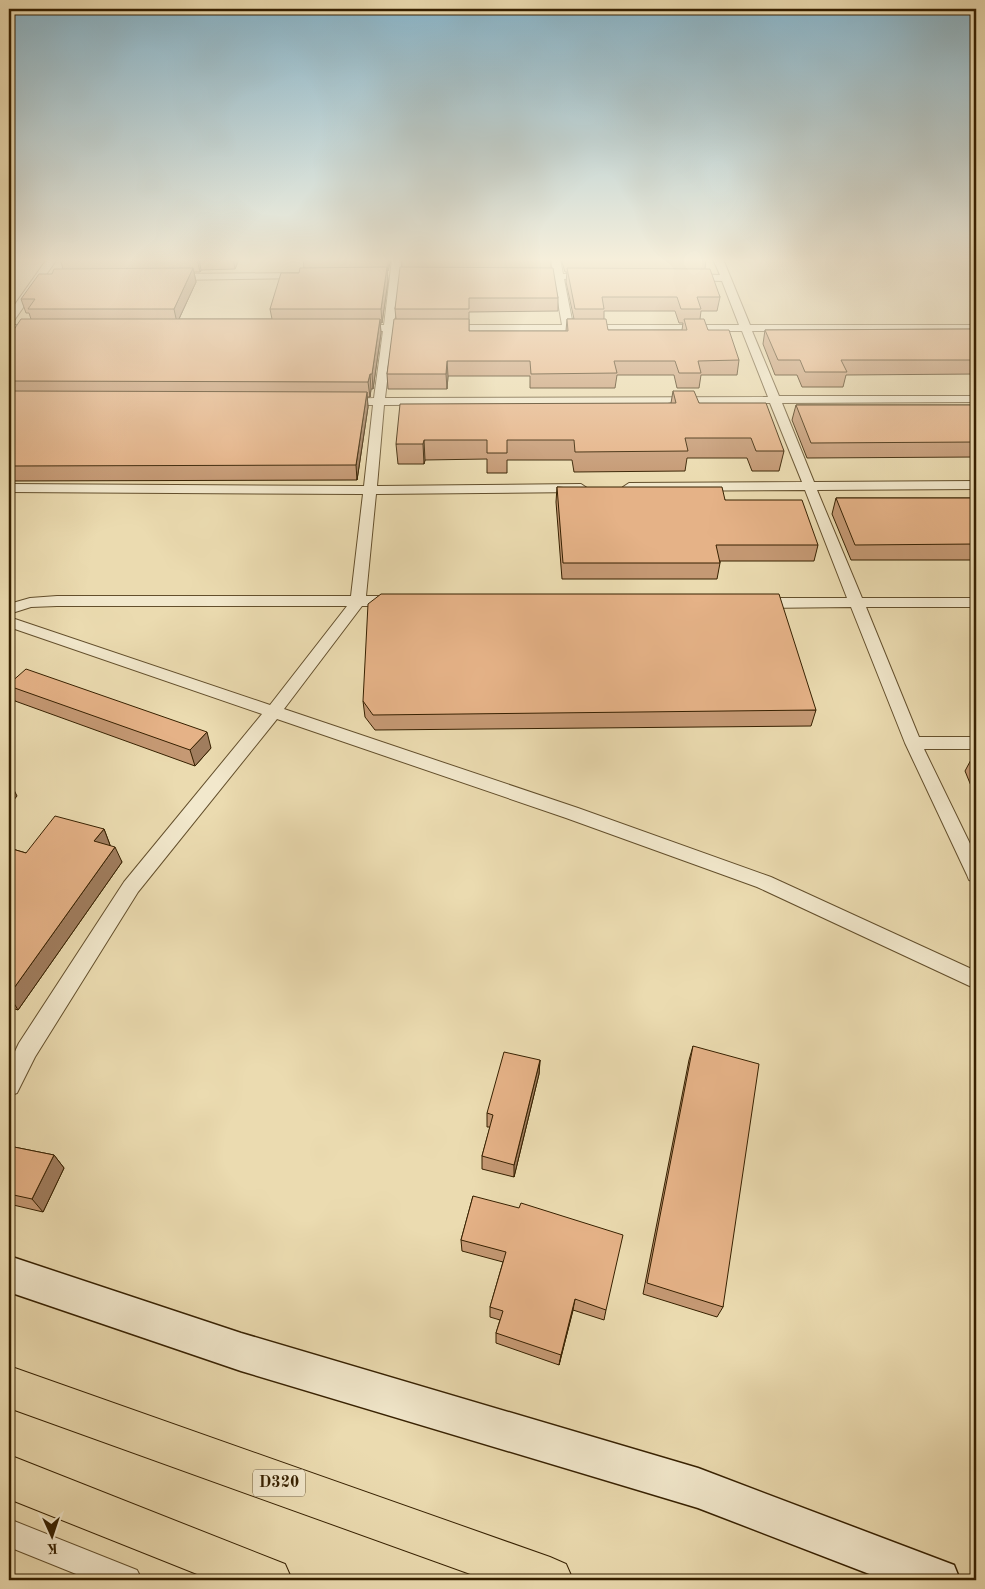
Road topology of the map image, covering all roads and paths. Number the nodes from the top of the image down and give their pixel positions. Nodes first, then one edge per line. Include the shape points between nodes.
1 (387, 333) edge
2 (749, 333) edge
3 (976, 399) edge
4 (775, 400) junction
5 (329, 402) edge
6 (379, 402) junction
7 (809, 485) junction
8 (976, 485) edge
9 (599, 487) edge
10 (619, 487) edge
11 (9, 488) edge
12 (369, 490) junction
13 (358, 601) junction
14 (407, 601) edge
15 (976, 602) edge
16 (746, 603) edge
17 (855, 603) junction
18 (9, 609) edge
19 (9, 622) edge
20 (273, 712) junction
21 (976, 742) edge
22 (913, 743) junction
23 (976, 875) edge
24 (976, 980) edge
25 (9, 1086) edge
26 (9, 1274) edge
27 (9, 1386) edge
28 (9, 1477) edge
29 (9, 1533) edge
30 (127, 1580) edge
31 (269, 1580) edge
32 (550, 1580) edge
33 (938, 1580) edge

1 - 6 street
2 - 4 street
3 - 4 street
4 - 6 street
4 - 7 street
5 - 6 street
6 - 12 street
7 - 8 street
7 - 10 street
7 - 17 street
9 - 12 street
11 - 12 street
12 - 13 street
13 - 14 street
13 - 18 street via 57,601 30,602
13 - 20 street
15 - 17 street
16 - 17 street
17 - 22 street
19 - 20 street
20 - 24 street via 764,882
20 - 25 street via 131,888 27,1050
21 - 22 street
22 - 23 street
26 - 33 street via 241,1352 698,1488
27 - 32 highway, D320
28 - 31 highway
29 - 30 street

